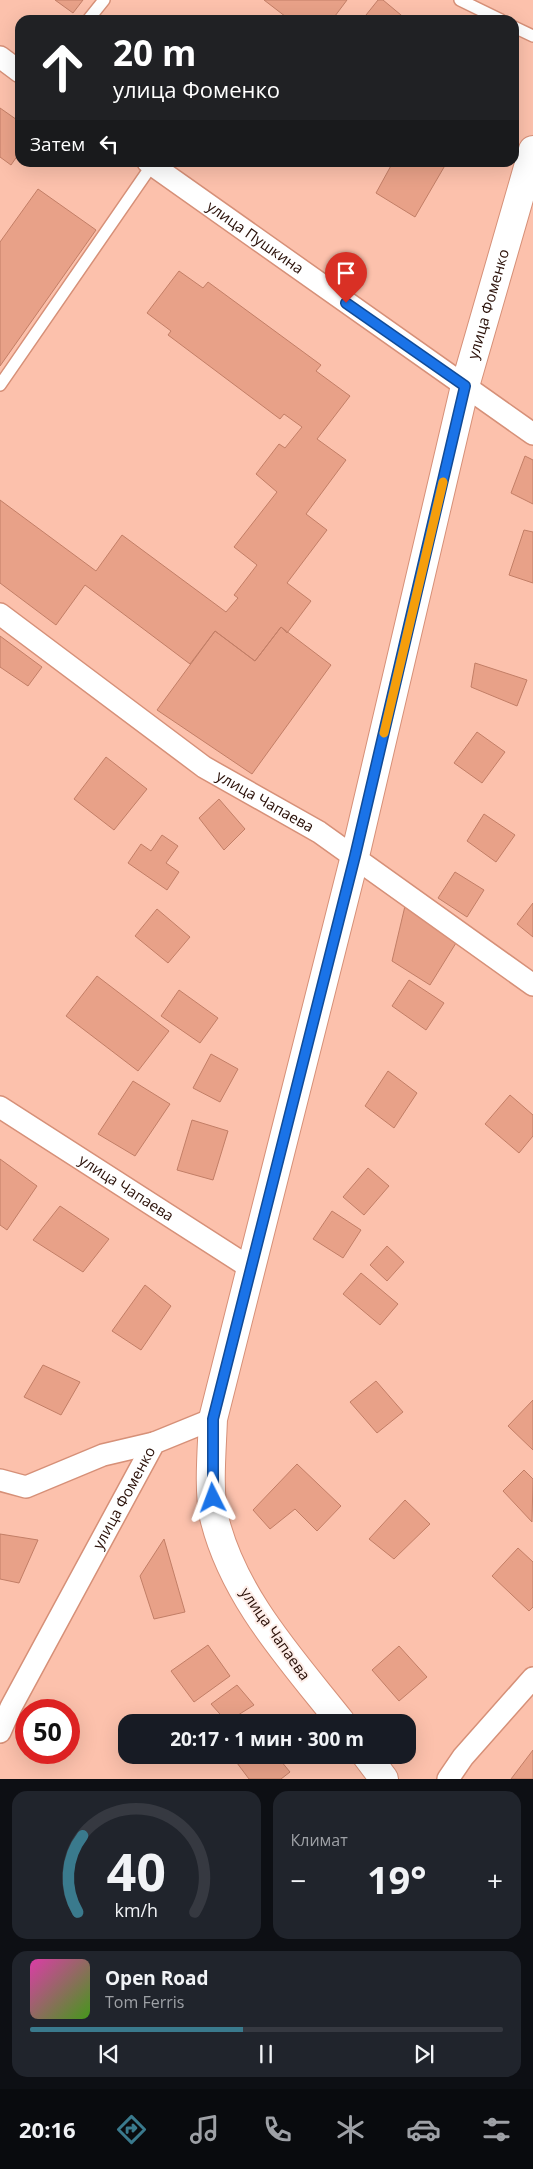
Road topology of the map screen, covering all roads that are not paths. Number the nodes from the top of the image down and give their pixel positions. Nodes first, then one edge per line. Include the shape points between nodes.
1 (104, 0) edge
2 (460, 0) edge
3 (92, 15) edge
4 (490, 15) edge
5 (519, 29) edge
6 (533, 36) edge
7 (0, 57) edge
8 (15, 68) edge
9 (533, 150) edge
10 (148, 167) edge
11 (154, 167) edge
12 (0, 385) edge
13 (465, 386) junction
14 (533, 434) edge
15 (0, 614) edge
16 (355, 856) junction
17 (533, 984) edge
18 (0, 1107) edge
19 (252, 1269) junction
20 (213, 1419) junction
21 (154, 1443) junction
22 (0, 1480) edge
23 (533, 1678) edge
24 (335, 1714) edge
25 (0, 1732) edge
26 (373, 1764) edge
27 (384, 1779) edge
28 (448, 1779) edge

1 - 3 lane
2 - 4 lane
5 - 6 lane
7 - 8 street
9 - 13 main road, улица Фоменко
10 - 12 lane
11 - 13 street, улица Пушкина
13 - 14 street, улица Пушкина
13 - 16 main road, улица Фоменко
15 - 16 street, улица Чапаева via 204,767 320,832
16 - 17 street, улица Чапаева
16 - 19 main road, улица Фоменко
18 - 19 street, улица Чапаева
19 - 20 main road, улица Фоменко
20 - 21 street, улица Фоменко
20 - 24 main road, улица Чапаева via 214,1517 235,1578 265,1625
21 - 22 street via 102,1455 26,1487
21 - 25 street, улица Фоменко
23 - 28 street
26 - 27 main road

